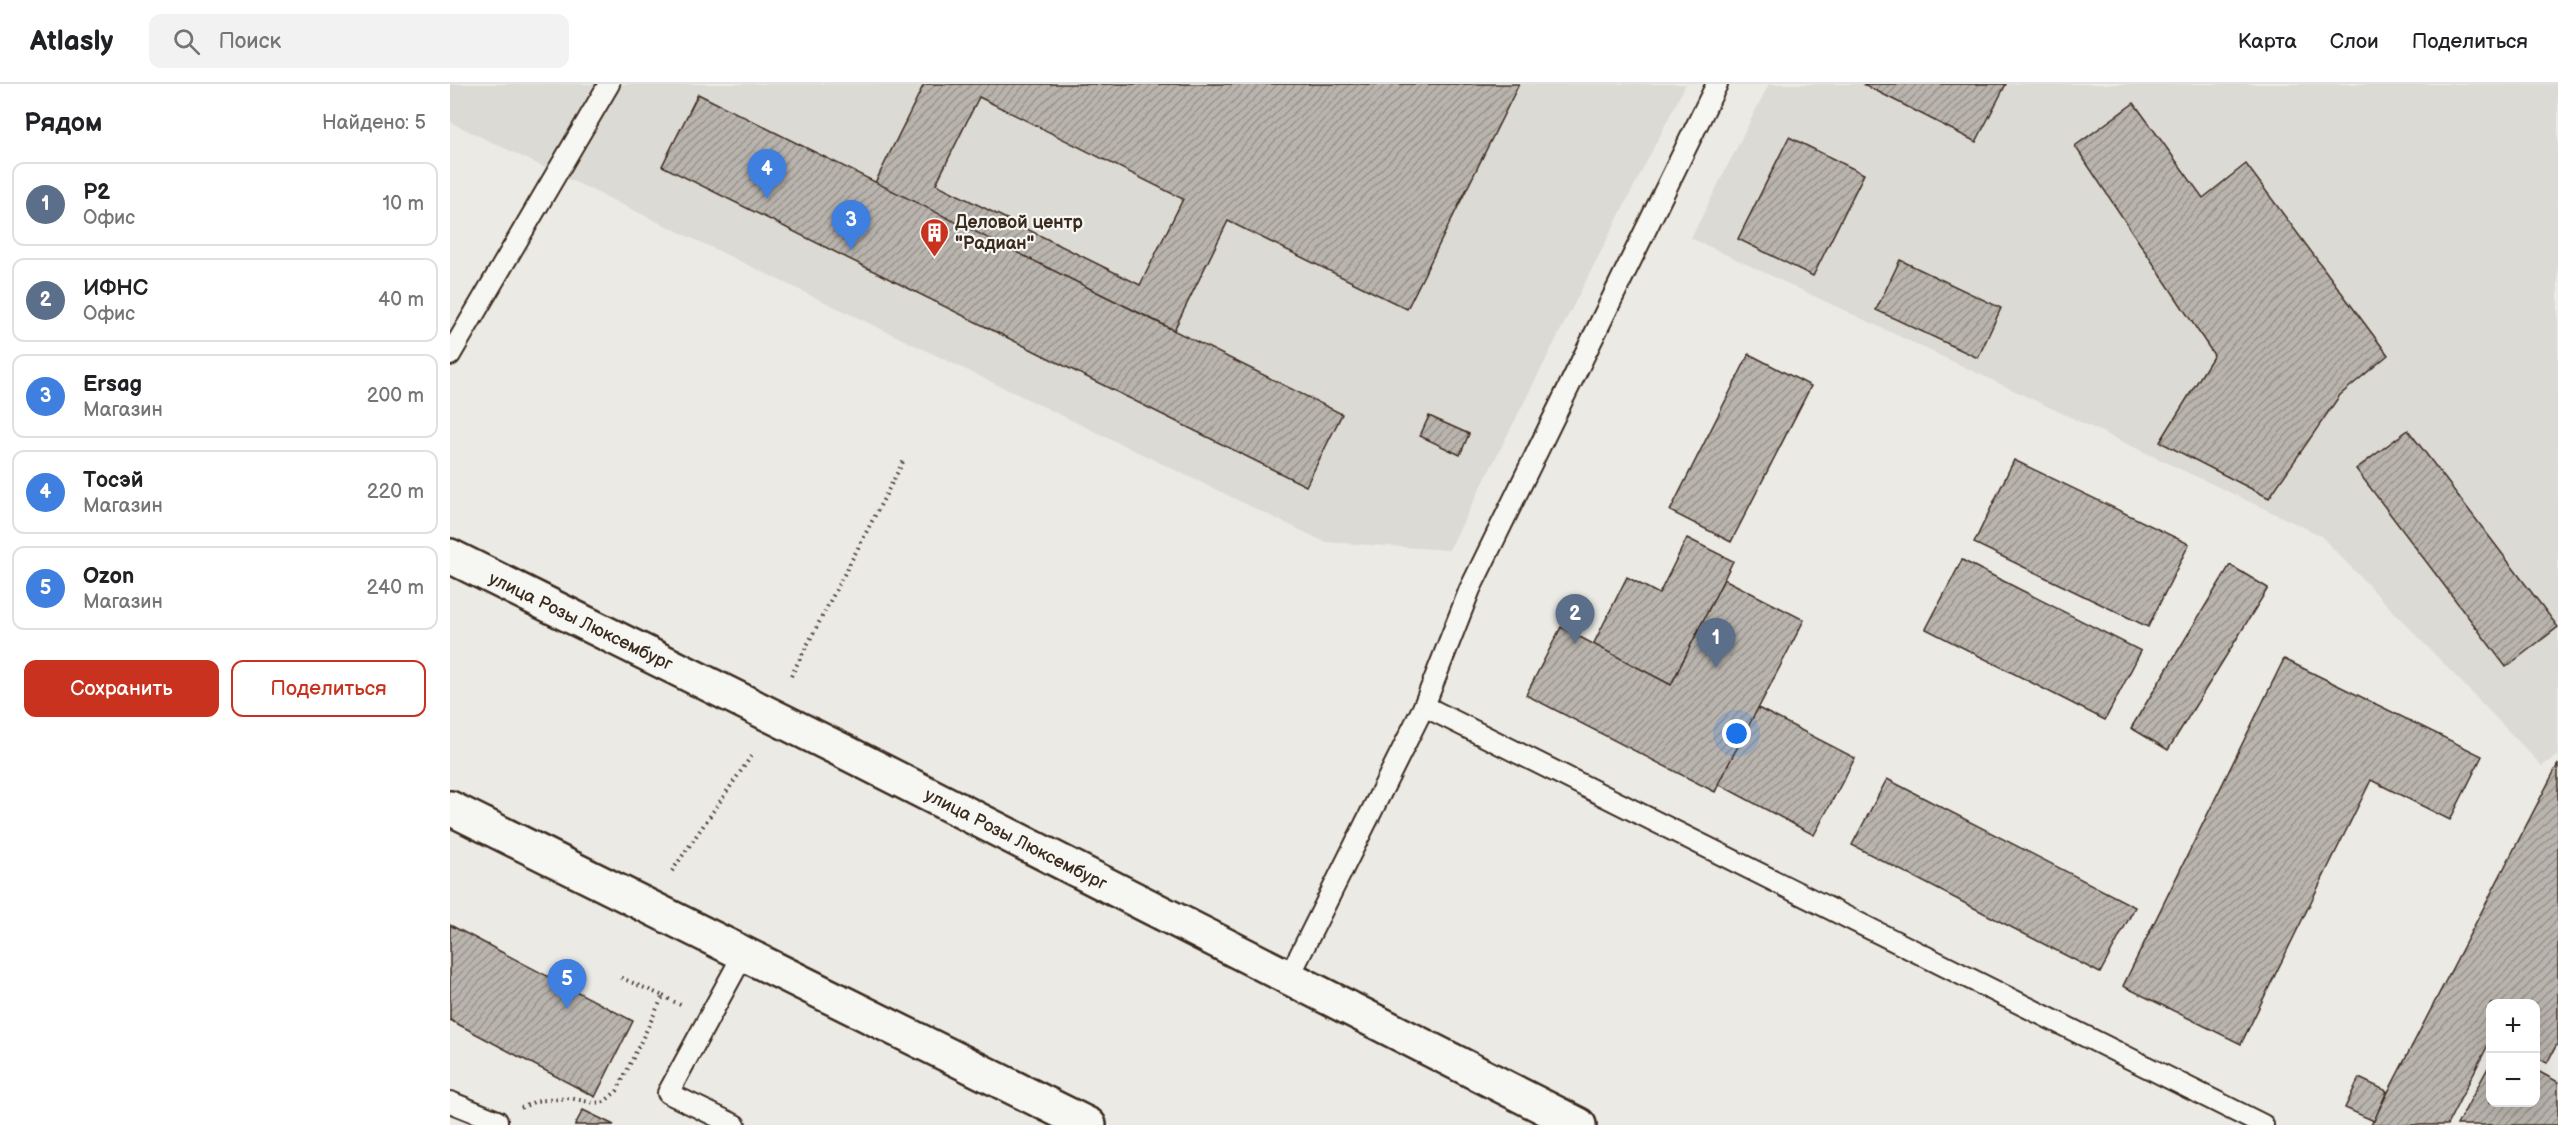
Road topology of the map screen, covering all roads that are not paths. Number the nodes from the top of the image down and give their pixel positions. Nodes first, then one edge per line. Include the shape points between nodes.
1 (609, 84) edge
2 (1717, 84) edge
3 (450, 355) edge
4 (450, 556) edge
5 (1424, 706) junction
6 (450, 808) edge
7 (743, 955) junction
8 (1289, 977) junction
9 (450, 1102) edge
10 (496, 1121) road end
11 (735, 1125) edge
12 (1089, 1125) edge
13 (1580, 1125) edge
14 (2264, 1125) edge

1 - 3 lane
2 - 5 lane via 1470,589
4 - 8 main road, улица Розы Люксембург
5 - 8 lane
5 - 14 lane
6 - 7 main road
7 - 11 lane via 668,1093
7 - 12 main road
8 - 13 main road, улица Розы Люксембург
9 - 10 lane

